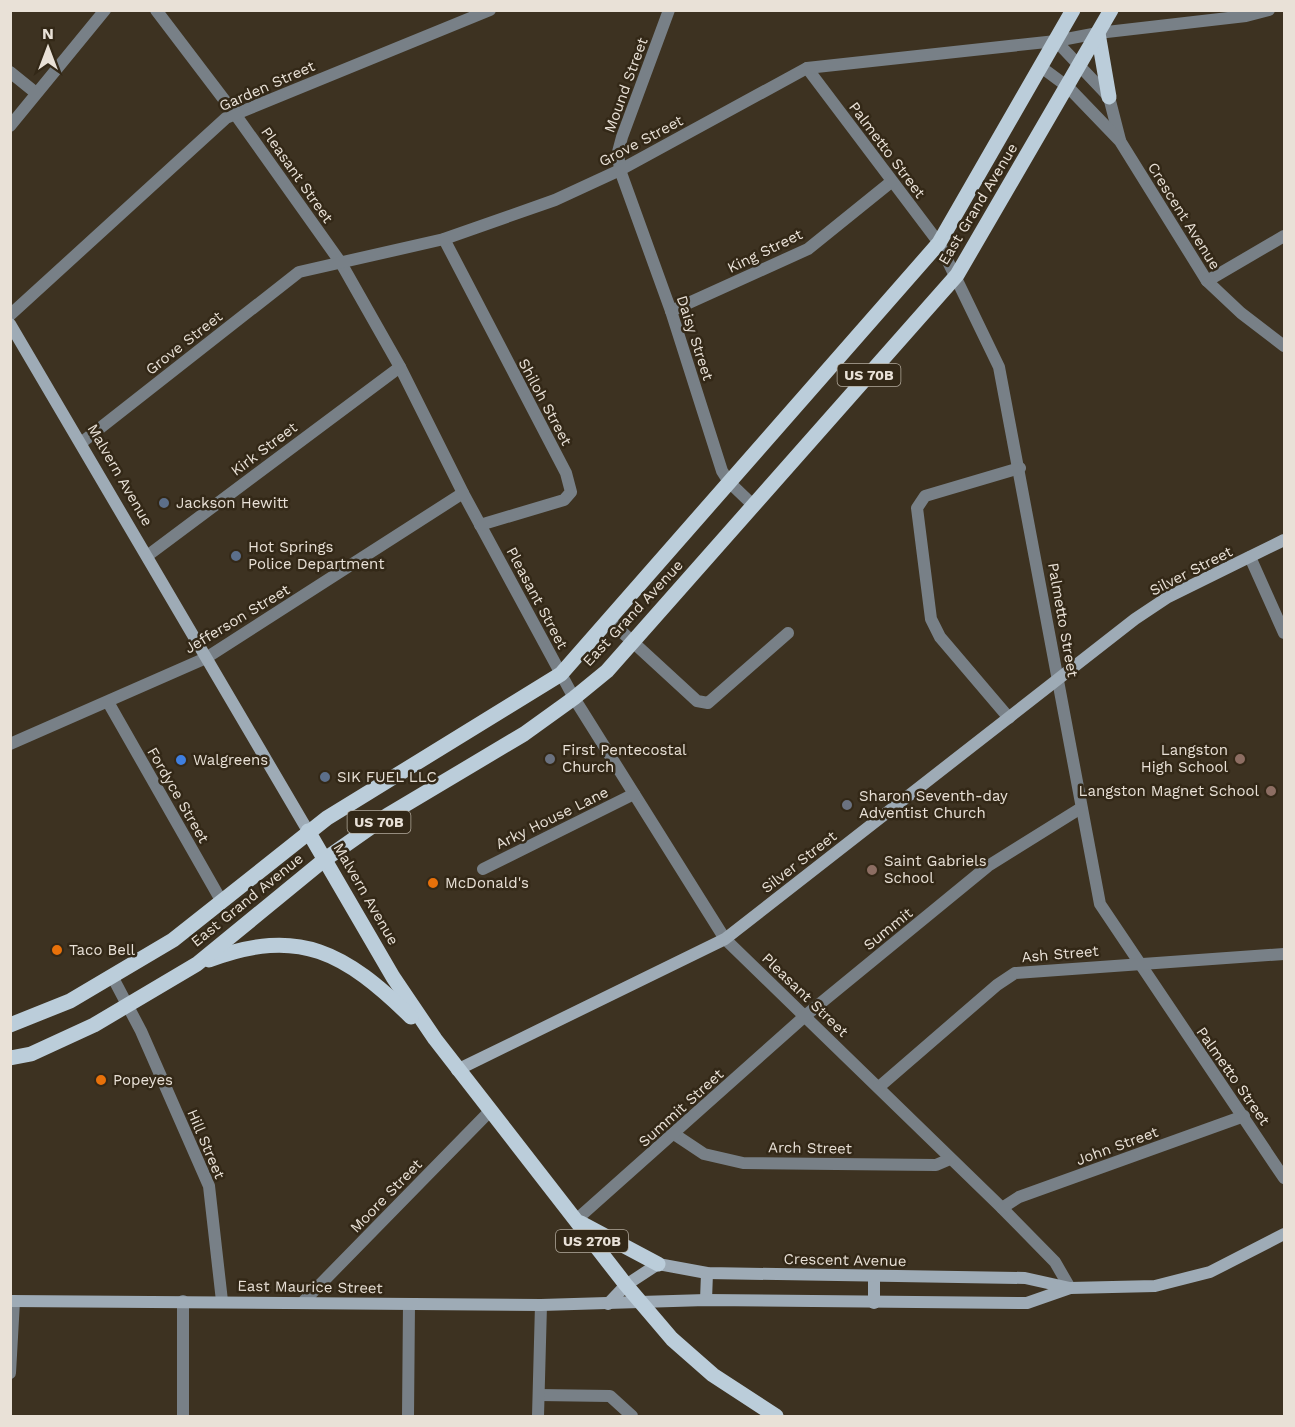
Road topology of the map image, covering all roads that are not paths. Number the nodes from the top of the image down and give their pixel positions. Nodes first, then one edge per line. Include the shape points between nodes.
1 (105, 10) edge
2 (156, 10) edge
3 (490, 10) edge
4 (669, 10) edge
5 (1073, 10) edge
6 (1111, 10) edge
7 (1269, 10) edge
8 (1098, 33) junction
9 (1056, 41) junction
10 (1081, 64) junction
11 (1041, 67) junction
12 (807, 68) junction
13 (10, 72) edge
14 (1068, 87) junction
15 (36, 93) junction
16 (1109, 97) junction
17 (235, 114) junction
18 (10, 126) edge
19 (1120, 141) junction
20 (620, 170) junction
21 (891, 182) junction
22 (1284, 236) edge
23 (444, 239) junction
24 (939, 243) junction
25 (341, 263) junction
26 (957, 275) junction
27 (1207, 281) junction
28 (671, 311) junction
29 (10, 315) edge
30 (10, 324) edge
31 (1284, 346) edge
32 (400, 367) junction
33 (81, 443) junction
34 (1020, 468) junction
35 (729, 482) junction
36 (463, 493) junction
37 (754, 506) junction
38 (480, 525) junction
39 (1284, 540) edge
40 (147, 556) junction
41 (1250, 557) junction
42 (610, 621) junction
43 (788, 633) dead end
44 (1284, 633) edge
45 (632, 643) junction
46 (206, 658) junction
47 (561, 674) junction
48 (1058, 678) junction
49 (574, 699) junction
50 (108, 702) junction
51 (1009, 718) junction
52 (10, 744) edge
53 (634, 794) junction
54 (1081, 808) junction
55 (308, 831) junction
56 (324, 860) junction
57 (483, 868) dead end
58 (222, 902) junction
59 (725, 939) junction
60 (1284, 954) edge
61 (1138, 963) junction
62 (197, 964) junction
63 (112, 976) junction
64 (128, 1006) junction
65 (805, 1016) junction
66 (10, 1025) edge
67 (435, 1039) junction
68 (10, 1058) edge
69 (457, 1070) junction
70 (879, 1087) junction
71 (489, 1112) junction
72 (1244, 1116) junction
73 (674, 1134) junction
74 (950, 1158) junction
75 (1284, 1178) edge
76 (1002, 1208) junction
77 (576, 1220) junction
78 (1284, 1234) edge
79 (658, 1264) junction
80 (707, 1273) junction
81 (874, 1276) junction
82 (626, 1285) junction
83 (1070, 1288) junction
84 (706, 1300) junction
85 (12, 1301) edge
86 (183, 1301) junction
87 (222, 1301) junction
88 (303, 1302) junction
89 (640, 1302) junction
90 (874, 1303) junction
91 (409, 1304) junction
92 (609, 1304) junction
93 (542, 1305) junction
94 (10, 1373) edge
95 (539, 1395) junction
96 (771, 1415) edge
97 (183, 1416) edge
98 (408, 1416) edge
99 (538, 1416) edge
100 (632, 1416) edge

1 - 15 street
2 - 17 street, Pleasant Street
3 - 17 street, Garden Street
4 - 20 street, Mound Street via 622,137 618,152
5 - 9 main road, East Grand Avenue / US 70B
6 - 8 main road, East Grand Avenue / US 70B
7 - 8 street, Grove Street
8 - 9 street, Grove Street
8 - 10 main road, East Grand Avenue / US 70B
8 - 16 main road
9 - 10 street, Crescent Avenue
9 - 11 main road, East Grand Avenue / US 70B
9 - 12 street, Grove Street
10 - 14 main road, East Grand Avenue / US 70B
10 - 16 street, Crescent Avenue
11 - 14 street, Crescent Avenue
11 - 24 main road, East Grand Avenue / US 70B
12 - 20 street, Grove Street
12 - 21 street, Palmetto Street
13 - 15 street
14 - 19 street, Crescent Avenue
14 - 26 main road, East Grand Avenue / US 70B
15 - 18 street
16 - 19 street, Crescent Avenue
17 - 25 street, Pleasant Street
17 - 29 street, Garden Street via 226,118
19 - 27 street, Crescent Avenue
20 - 23 street, Grove Street via 555,200
20 - 28 street, Daisy Street
21 - 24 street, Palmetto Street
21 - 28 street, King Street via 808,249
22 - 27 street
23 - 25 street, Grove Street
23 - 38 street, Shiloh Street via 566,473 571,492 564,500
24 - 26 street, Palmetto Street
24 - 35 main road, East Grand Avenue / US 70B
25 - 32 street, Pleasant Street
25 - 33 street, Grove Street via 299,272
26 - 34 street, Palmetto Street via 999,367
26 - 37 main road, East Grand Avenue / US 70B
27 - 31 street, Crescent Avenue
28 - 35 street, Daisy Street via 722,471
30 - 33 street, Malvern Avenue
32 - 36 street, Pleasant Street
32 - 40 street, Kirk Street
33 - 40 street, Malvern Avenue
34 - 48 street, Palmetto Street
34 - 51 street via 926,496 917,508 931,619 940,637
35 - 37 street, Daisy Street
35 - 42 main road, East Grand Avenue / US 70B
36 - 38 street, Pleasant Street
36 - 46 street, Jefferson Street
37 - 45 main road, East Grand Avenue / US 70B
38 - 47 street, Pleasant Street
39 - 41 street, Silver Street
40 - 46 street, Malvern Avenue
41 - 44 street
41 - 48 street, Silver Street via 1168,597
42 - 45 street
42 - 47 main road, East Grand Avenue / US 70B
43 - 45 street via 708,703 697,701
45 - 49 main road, East Grand Avenue / US 70B
46 - 50 street, Jefferson Street
46 - 55 street, Malvern Avenue
47 - 49 street, Pleasant Street
47 - 55 main road, East Grand Avenue / US 70B
48 - 51 street, Silver Street
48 - 54 street, Palmetto Street
49 - 53 street, Pleasant Street
49 - 56 main road, East Grand Avenue / US 70B via 524,734 388,815
50 - 52 street, Jefferson Street
50 - 58 street, Fordyce Street
51 - 59 street, Silver Street
53 - 57 street, Arky House Lane
53 - 59 street, Pleasant Street
54 - 61 street, Palmetto Street via 1101,904
54 - 65 street, Summit via 988,866
55 - 56 main road, Malvern Avenue / US 270B
55 - 58 main road, East Grand Avenue / US 70B
56 - 62 main road, East Grand Avenue / US 70B
56 - 67 main road, Malvern Avenue / US 270B via 393,977
58 - 63 main road, East Grand Avenue / US 70B via 173,940
59 - 65 street, Pleasant Street
59 - 69 street, Silver Street
60 - 61 street, Ash Street
61 - 70 street, Ash Street via 1015,974 997,985
61 - 72 street, Palmetto Street
62 - 64 main road, East Grand Avenue / US 70B
62 - 67 main road, US 270B via 254,946 300,946 316,951 353,966 380,986
63 - 64 street, Hill Street
63 - 66 main road, East Grand Avenue / US 70B via 70,1001
64 - 68 main road, East Grand Avenue / US 70B via 52,1045
64 - 87 street, Hill Street via 209,1186
65 - 70 street, Pleasant Street
65 - 73 street, Summit Street
67 - 69 main road, Malvern Avenue / US 270B
69 - 71 main road, Malvern Avenue / US 270B
70 - 74 street, Pleasant Street
71 - 77 main road, Malvern Avenue / US 270B
71 - 88 street, Moore Street
72 - 75 street, Palmetto Street
72 - 76 street, John Street via 1019,1197
73 - 74 street, Arch Street via 704,1154 743,1163 936,1164
73 - 77 street, Summit Street
74 - 76 street, Pleasant Street
76 - 83 street, Pleasant Street via 1055,1262
77 - 79 main road
77 - 82 main road, Malvern Avenue / US 270B
78 - 83 street, Crescent Avenue via 1210,1272 1155,1286
79 - 80 street, Crescent Avenue
79 - 82 street
80 - 81 street, Crescent Avenue
80 - 84 street
81 - 83 street, Crescent Avenue via 1025,1278
81 - 90 street
82 - 89 main road, Malvern Avenue / US 270B
82 - 92 street
83 - 90 street, Crescent Avenue via 1027,1303
84 - 89 street, Crescent Avenue
84 - 90 street, Crescent Avenue
85 - 86 street, East Maurice Street
85 - 94 street
86 - 87 street, East Maurice Street
86 - 97 street
87 - 88 street, East Maurice Street
88 - 91 street, East Maurice Street
89 - 92 street, East Maurice Street
89 - 96 main road, Malvern Avenue / US 270B via 672,1339 713,1375
91 - 93 street, East Maurice Street
91 - 98 street
92 - 93 street, East Maurice Street
93 - 95 street
95 - 99 street
95 - 100 street via 610,1396

